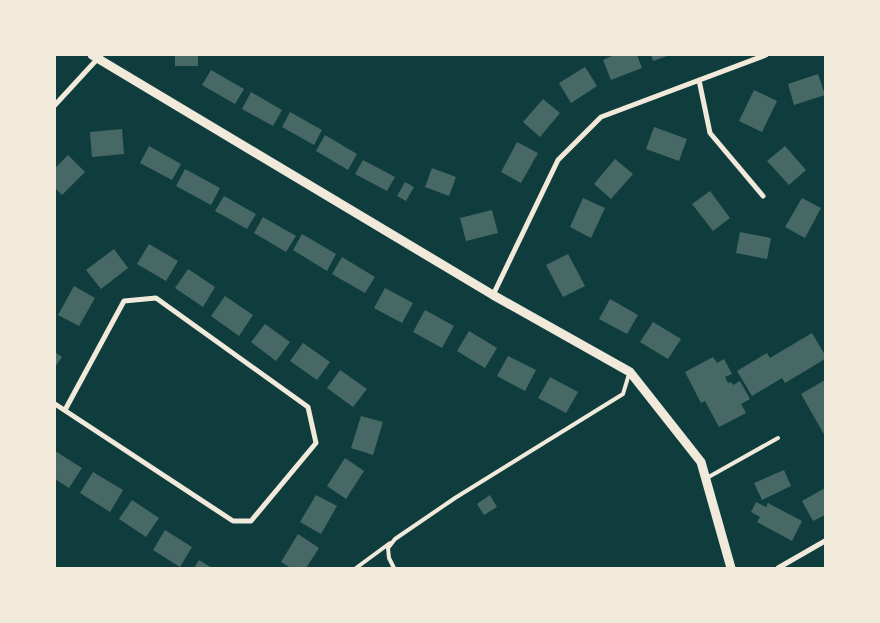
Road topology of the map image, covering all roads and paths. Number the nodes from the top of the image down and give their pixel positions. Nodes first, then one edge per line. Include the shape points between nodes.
1 (766, 55) edge
2 (97, 56) edge
3 (699, 80) junction
4 (55, 104) edge
5 (763, 196) dead end
6 (493, 295) junction
7 (630, 372) junction
8 (55, 404) edge
9 (65, 410) junction
10 (778, 438) dead end
11 (705, 478) junction
12 (395, 539) junction
13 (825, 541) edge
14 (356, 568) edge
15 (394, 568) edge
16 (731, 568) edge
17 (778, 568) edge

1 - 3 street
2 - 4 street
2 - 6 street
3 - 5 street via 710,133
3 - 6 street via 601,117 558,160
6 - 7 street
7 - 11 street via 701,462
7 - 12 lane via 623,394
8 - 9 street
9 - 9 street via 233,521 251,521 316,443 308,407 156,298 124,301
10 - 11 lane
11 - 16 street
12 - 14 lane
12 - 15 lane via 388,548
13 - 17 street

